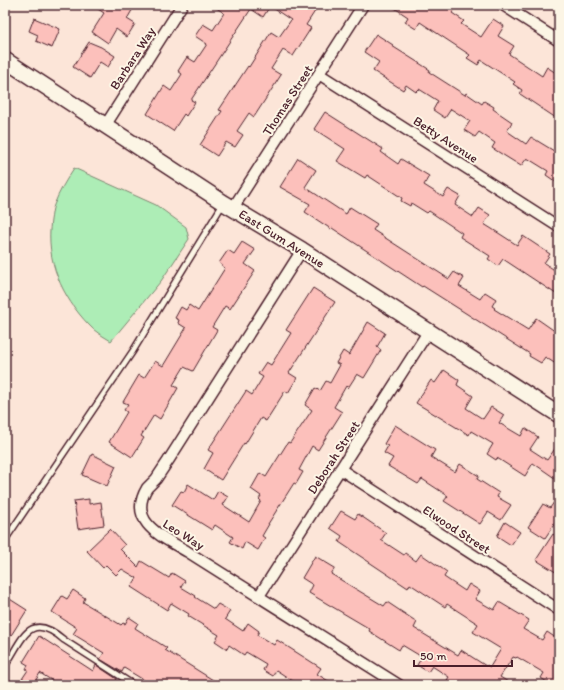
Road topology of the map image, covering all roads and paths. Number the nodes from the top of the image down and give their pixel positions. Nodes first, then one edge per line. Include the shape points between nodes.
1 (182, 5) edge
2 (363, 5) edge
3 (503, 5) edge
4 (559, 41) edge
5 (5, 60) edge
6 (320, 74) junction
7 (105, 126) junction
8 (228, 205) junction
9 (559, 226) edge
10 (302, 250) junction
11 (428, 332) junction
12 (559, 415) edge
13 (340, 470) junction
14 (5, 540) edge
15 (259, 596) junction
16 (559, 610) edge
17 (5, 666) edge
18 (134, 685) edge
19 (399, 685) edge

1 - 7 street, Barbara Way
2 - 6 street, Thomas Street
3 - 4 street
5 - 7 street, East Gum Avenue
6 - 8 street, Thomas Street
6 - 9 street, Betty Avenue
7 - 8 street, East Gum Avenue
8 - 10 street, East Gum Avenue
8 - 14 lane
10 - 11 street, East Gum Avenue
10 - 15 street, Leo Way via 168,461 147,488 142,502 146,522 154,531
11 - 12 street, East Gum Avenue
11 - 13 street, Deborah Street
13 - 15 street, Deborah Street
13 - 16 street, Elwood Street
15 - 19 street, Leo Way
17 - 18 lane via 25,633 43,627

